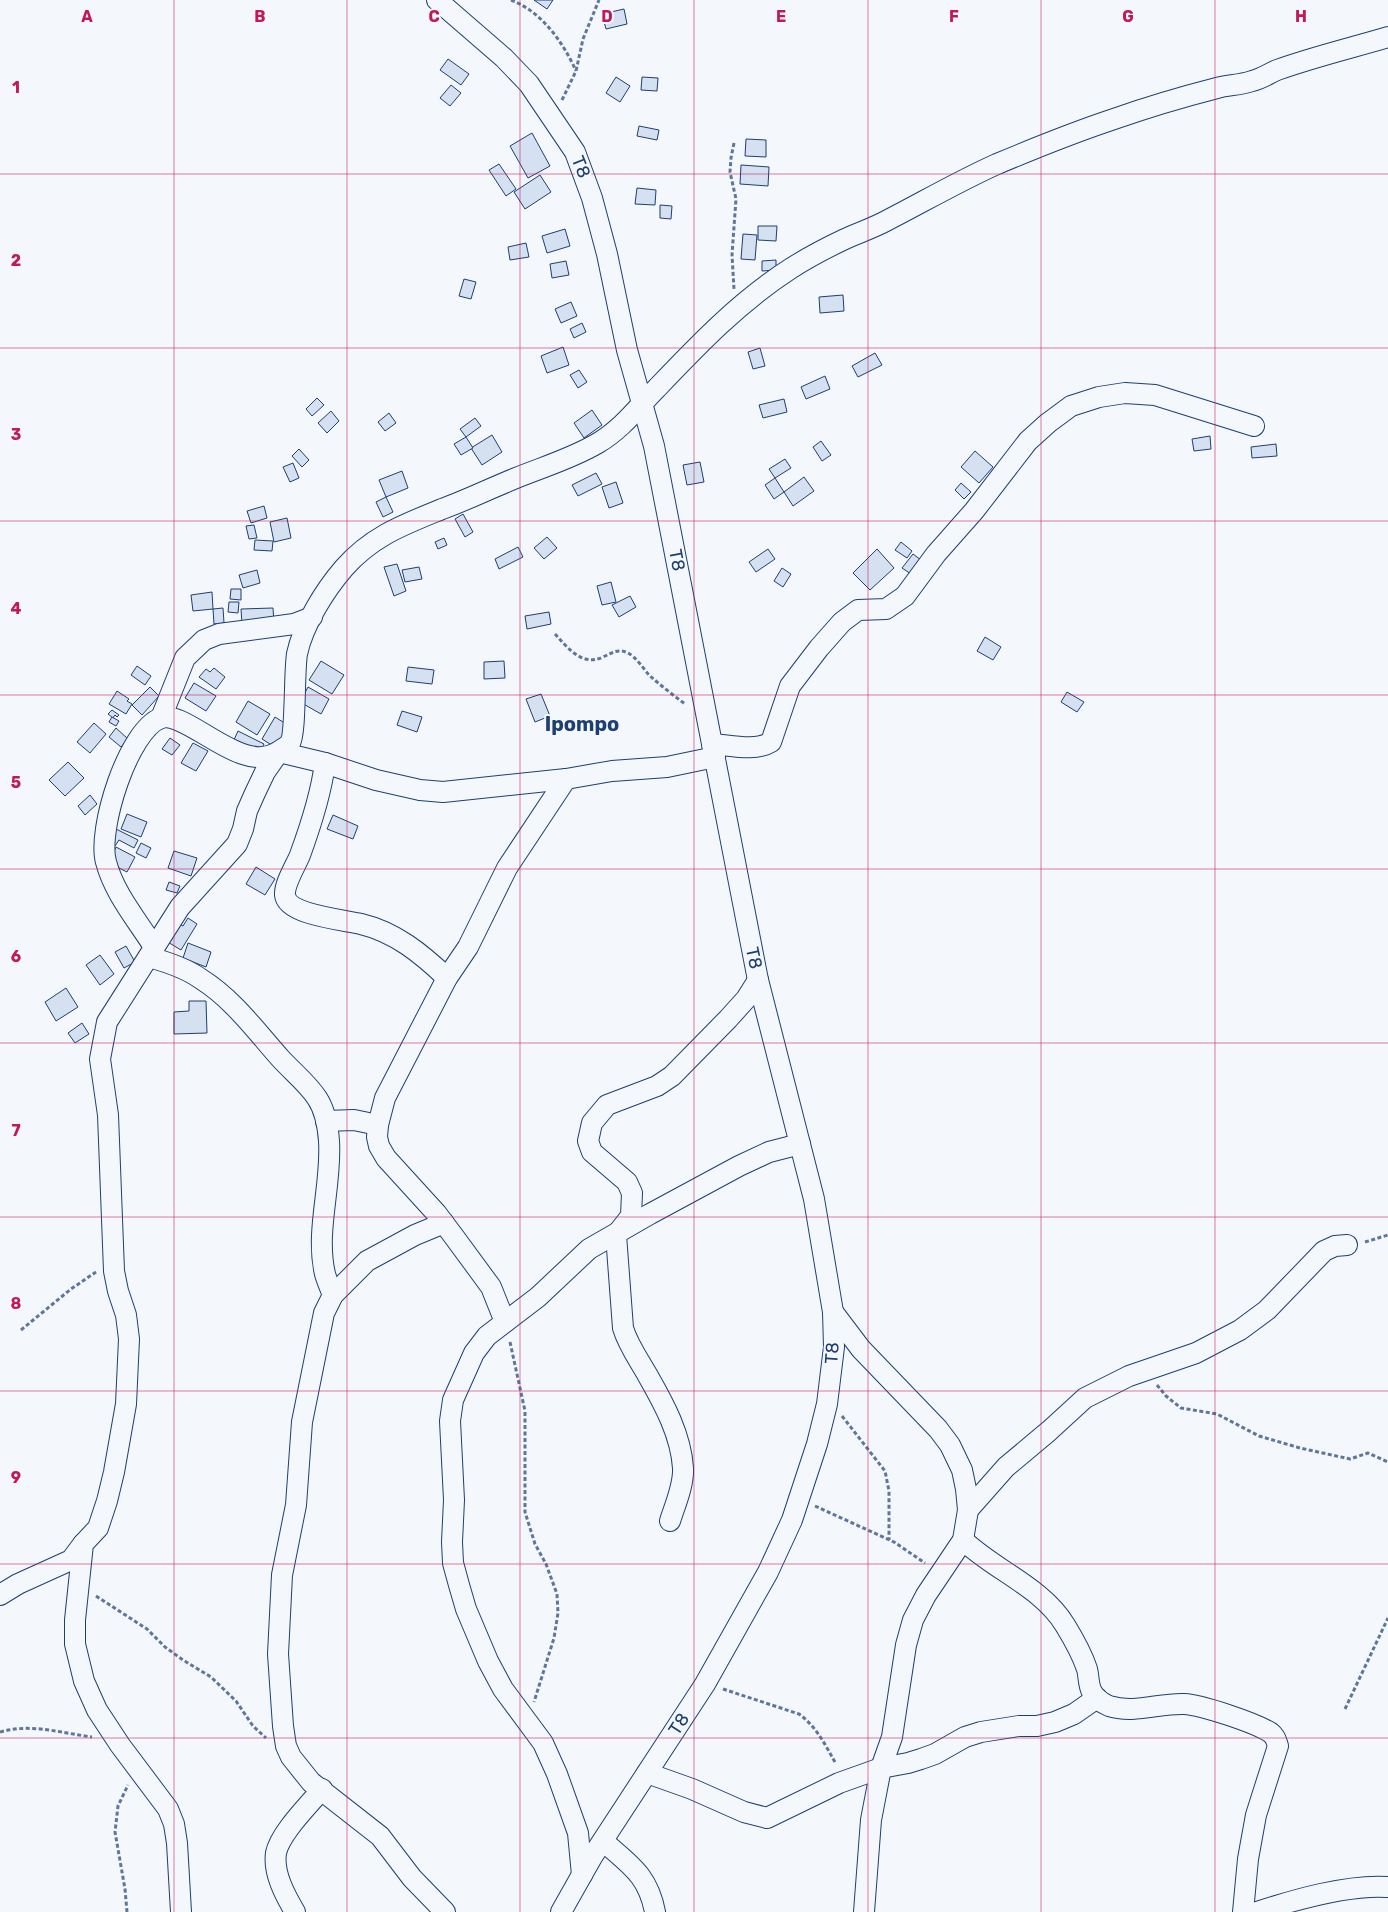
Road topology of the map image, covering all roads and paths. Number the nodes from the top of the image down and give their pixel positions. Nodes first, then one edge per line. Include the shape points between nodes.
1 (437, 0) edge
2 (511, 0) edge
3 (599, 0) edge
4 (1388, 37) edge
5 (576, 71) junction
6 (554, 119) junction
7 (734, 143) dead end
8 (736, 310) junction
9 (642, 403) junction
10 (1254, 426) dead end
11 (312, 617) junction
12 (555, 634) dead end
13 (707, 717) junction
14 (161, 718) junction
15 (713, 751) junction
16 (279, 752) junction
17 (325, 763) junction
18 (566, 779) junction
19 (151, 952) junction
20 (447, 978) junction
21 (758, 980) junction
22 (326, 1122) junction
23 (378, 1125) junction
24 (800, 1144) junction
25 (444, 1223) junction
26 (616, 1235) junction
27 (1388, 1235) edge
28 (1346, 1245) joint
29 (114, 1262) junction
30 (333, 1295) junction
31 (833, 1312) junction
32 (505, 1322) junction
33 (21, 1330) dead end
34 (1146, 1370) junction
35 (828, 1398) junction
36 (1388, 1462) edge
37 (799, 1498) junction
38 (968, 1510) junction
39 (670, 1521) dead end
40 (889, 1540) junction
41 (963, 1540) junction
42 (83, 1544) junction
43 (940, 1574) junction
44 (79, 1585) junction
45 (0, 1595) edge
46 (1388, 1618) edge
47 (705, 1684) junction
48 (1097, 1698) junction
49 (1344, 1709) dead end
50 (533, 1730) junction
51 (0, 1732) edge
52 (112, 1734) junction
53 (289, 1752) junction
54 (881, 1768) junction
55 (140, 1771) junction
56 (647, 1773) junction
57 (845, 1781) junction
58 (322, 1790) junction
59 (603, 1840) junction
60 (582, 1875) junction
61 (1388, 1886) edge
62 (127, 1912) edge
63 (181, 1912) edge
64 (295, 1912) edge
65 (445, 1912) edge
66 (561, 1912) edge
67 (655, 1912) edge
68 (864, 1912) edge
69 (1243, 1912) edge
70 (1256, 1912) edge

1 - 6 street, T8 via 504,58 529,84
2 - 5 path via 522,4 557,37
3 - 5 path via 583,39
4 - 8 street via 1277,70 1253,81 1141,110 997,164 806,260
5 - 6 path
6 - 9 street, T8 via 575,152 592,198
7 - 8 path via 730,172 736,199 732,255
8 - 9 street
9 - 11 street via 626,422 596,445 386,533 364,548 343,569 325,592
9 - 13 street, T8 via 654,446
10 - 15 street via 1154,395 1125,393 1071,406 1028,442 905,596 886,609 858,610 818,648 790,686 771,742 756,747
11 - 14 street via 294,624 220,634 204,640 185,658
11 - 16 street via 302,635 297,655 294,730 290,743
12 - 13 path via 570,650 585,659 602,658 619,650 630,654 664,688
13 - 15 street, T8
14 - 16 street via 172,717 246,755 257,758
14 - 19 street via 132,748 114,790 104,838 104,857 112,880
15 - 18 street via 667,766
15 - 21 street, T8
16 - 17 street
16 - 19 street via 254,793 237,844 180,907
17 - 18 street via 376,780 443,792
17 - 20 street via 312,820 285,895 299,909 360,924 395,937 417,950
18 - 20 street via 507,868 468,947
19 - 22 street via 199,977 227,1000 317,1098
19 - 29 street via 107,1022 101,1052 108,1115
20 - 23 street via 385,1098
21 - 24 street, T8
21 - 26 street via 728,1020 672,1076 657,1086 608,1105 592,1123 588,1141 592,1152 628,1182 632,1193 631,1216
22 - 23 street via 354,1120
22 - 30 street via 329,1142 322,1240 325,1274
23 - 25 street via 379,1146 386,1158
24 - 26 street via 770,1152 739,1166
24 - 31 street, T8 via 814,1199
25 - 30 street via 367,1261
25 - 32 street via 491,1287
26 - 32 street via 590,1249 538,1297
26 - 39 street via 623,1328 661,1399 679,1444 683,1470
27 - 28 path
28 - 34 street via 1324,1251 1267,1310 1240,1330 1196,1353
29 - 33 path via 85,1279
29 - 42 street via 129,1339 126,1404 107,1501 98,1528
30 - 53 street via 324,1313 302,1422 296,1505 282,1575 278,1654 283,1726
31 - 35 street, T8 via 834,1347
31 - 38 street via 861,1349 950,1445 962,1470
32 - 50 path via 524,1411 525,1512 557,1594 554,1638 532,1708
32 - 50 street via 487,1336 474,1354 453,1400 450,1421 453,1563 466,1609 488,1661 503,1689
34 - 36 path via 1166,1396 1181,1408 1217,1414 1255,1435 1300,1448 1350,1459 1368,1453
34 - 38 street via 1085,1398 1006,1466
35 - 37 street, T8
35 - 40 path via 885,1471 889,1491
37 - 40 path
37 - 47 street, T8 via 768,1572
38 - 41 street
40 - 43 path
41 - 43 street
41 - 48 street via 1047,1603 1064,1623
42 - 44 street
42 - 45 street via 71,1560
43 - 54 street via 913,1620 900,1675 892,1737
44 - 52 street via 75,1644 90,1695
44 - 53 path via 147,1629 177,1656 211,1677 236,1701 253,1726
46 - 49 path
47 - 56 street, T8
47 - 57 path via 799,1714 816,1730
48 - 54 street via 1055,1722 981,1732 965,1737 936,1754
48 - 69 street via 1106,1705 1137,1710 1164,1704 1188,1704 1248,1723 1276,1738 1278,1746 1256,1815
50 - 60 street via 548,1752 571,1811 578,1833
51 - 52 path via 44,1728 97,1737
52 - 55 street
53 - 58 street via 311,1782
54 - 57 street
54 - 68 street via 871,1820
55 - 62 path via 124,1792 115,1820
55 - 63 street via 168,1809 174,1824
56 - 57 street via 767,1818
56 - 59 street, T8
58 - 64 street via 292,1825 276,1852 280,1882
58 - 65 street via 380,1836 412,1878
59 - 60 street, T8
59 - 67 street via 644,1880
60 - 66 street, T8
61 - 70 street via 1317,1895

